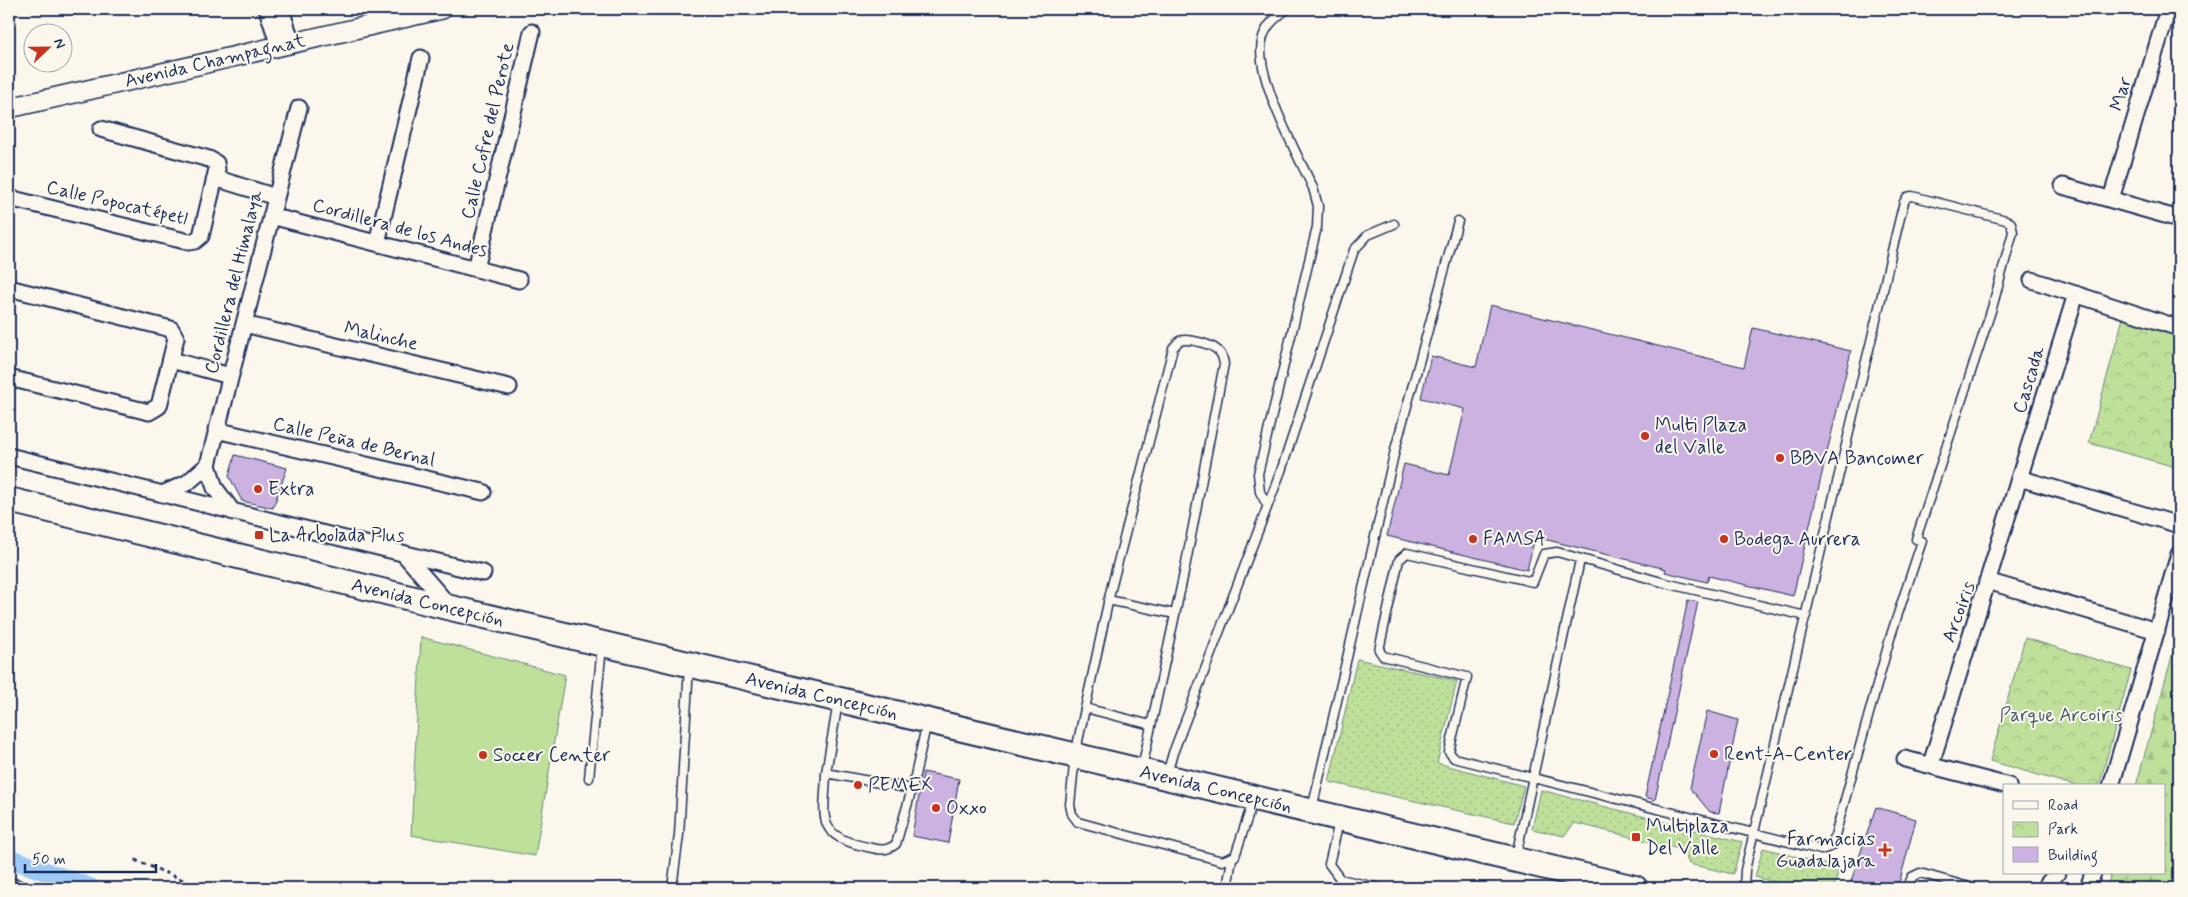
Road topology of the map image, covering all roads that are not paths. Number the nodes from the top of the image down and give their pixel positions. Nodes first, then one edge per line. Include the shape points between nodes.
1 (267, 9) edge
2 (281, 9) edge
3 (442, 9) edge
4 (1287, 9) edge
5 (420, 11) edge
6 (2171, 13) edge
7 (532, 32) dead end
8 (286, 44) junction
9 (422, 58) dead end
10 (10, 104) edge
11 (299, 108) dead end
12 (101, 129) dead end
13 (215, 178) junction
14 (2063, 186) dead end
15 (276, 197) junction
16 (9, 198) edge
17 (2110, 199) junction
18 (272, 216) junction
19 (2179, 219) edge
20 (1458, 221) dead end
21 (1394, 224) dead end
22 (377, 243) junction
23 (476, 269) junction
24 (519, 280) dead end
25 (2032, 280) dead end
26 (9, 288) edge
27 (2076, 294) junction
28 (244, 324) junction
29 (2179, 328) edge
30 (171, 360) junction
31 (230, 376) junction
32 (9, 378) edge
33 (509, 387) dead end
34 (216, 430) junction
35 (9, 456) edge
36 (208, 465) junction
37 (2019, 478) junction
38 (483, 492) dead end
39 (162, 494) junction
40 (9, 500) edge
41 (1267, 505) junction
42 (233, 512) junction
43 (2179, 525) edge
44 (404, 554) junction
45 (2179, 554) edge
46 (1580, 560) junction
47 (482, 573) dead end
48 (1987, 581) junction
49 (1108, 600) junction
50 (451, 608) junction
51 (1175, 614) junction
52 (1806, 616) junction
53 (2157, 631) junction
54 (603, 644) junction
55 (689, 664) junction
56 (838, 699) junction
57 (1085, 708) junction
58 (928, 720) junction
59 (1151, 725) junction
60 (1075, 755) junction
61 (1904, 758) dead end
62 (1931, 764) junction
63 (1141, 770) junction
64 (826, 773) junction
65 (1166, 776) junction
66 (1532, 777) junction
67 (589, 778) dead end
68 (2003, 784) edge
69 (2112, 784) edge
70 (912, 789) junction
71 (1254, 797) junction
72 (1312, 810) junction
73 (1340, 817) junction
74 (1754, 832) junction
75 (1515, 858) junction
76 (1232, 859) junction
77 (2057, 874) edge
78 (1589, 883) edge
79 (9, 886) edge
80 (17, 888) edge
81 (672, 888) edge
82 (1227, 888) edge
83 (1380, 888) edge
84 (1635, 888) edge
85 (1744, 888) edge
86 (1908, 888) edge
87 (1973, 888) edge
88 (2044, 888) edge

1 - 8 street
2 - 8 street
3 - 5 street, Avenida Champagnat
4 - 41 lane via 1270,24 1262,38 1260,55 1264,76 1318,206 1317,227 1258,474 1260,492
5 - 8 street, Avenida Champagnat
6 - 17 street, Mar
7 - 23 street, Calle Cofre del Perote
8 - 10 street, Avenida Champagnat
9 - 22 street
11 - 15 street, Cordillera del Himalaya
12 - 13 street via 209,159 216,163 218,169
13 - 15 street
13 - 16 street, Calle Popocatépetl via 201,236 189,242
14 - 17 street
15 - 18 street, Cordillera del Himalaya
17 - 19 street
18 - 22 street, Cordillera de los Andes
18 - 28 street, Cordillera del Himalaya
20 - 72 lane via 1396,446
21 - 41 lane via 1368,235 1354,250
22 - 23 street, Cordillera de los Andes
23 - 24 street, Cordillera de los Andes
25 - 27 street
26 - 30 street via 171,330 176,338
27 - 29 street
27 - 37 street, Cascada
28 - 31 street, Cordillera del Himalaya
28 - 33 street, Malinche
30 - 31 street
30 - 32 street via 159,406 149,412
31 - 34 street, Cordillera del Himalaya
34 - 36 street, Cordillera del Himalaya
34 - 38 street, Calle Peña de Bernal
35 - 39 street
36 - 39 street via 187,483
36 - 42 street via 215,488
37 - 43 street
37 - 48 street, Cascada
39 - 42 street
40 - 50 main road, Avenida Concepción
41 - 65 lane
42 - 44 street
44 - 47 street
44 - 50 street
45 - 53 street
46 - 52 lane
46 - 66 lane
46 - 66 lane via 1548,552 1542,557 1533,582 1412,553 1403,554 1379,648 1383,656 1467,676 1450,756
48 - 53 street, Arcoiris
48 - 62 street, Arcoiris
49 - 51 lane
49 - 51 lane via 1173,348 1179,340 1186,340 1214,348 1220,352 1224,364
49 - 57 lane
50 - 54 main road, Avenida Concepción
51 - 59 lane
52 - 74 lane
52 - 74 lane via 1906,200 1912,196 2006,220 2011,223 2013,232 1992,308 1916,539 1922,541 1891,635 1832,846 1821,850
53 - 69 street
54 - 55 main road, Avenida Concepción
54 - 67 lane
55 - 56 main road, Avenida Concepción
55 - 81 lane via 679,835
56 - 58 main road, Avenida Concepción
56 - 64 lane
57 - 59 lane
57 - 60 lane
58 - 60 main road, Avenida Concepción
58 - 70 lane
59 - 63 lane
60 - 63 main road, Avenida Concepción
60 - 76 lane via 1070,805 1078,822 1222,861
61 - 62 street
62 - 68 street
63 - 65 main road, Avenida Concepción
64 - 70 lane
64 - 70 lane via 825,822 831,833 845,842 882,851 896,844
65 - 71 main road, Avenida Concepción
66 - 74 lane
66 - 75 lane
71 - 72 main road, Avenida Concepción
71 - 76 lane
72 - 73 main road, Avenida Concepción
73 - 75 main road, Avenida Concepción
73 - 83 lane via 1329,864 1340,879
74 - 85 lane
75 - 78 main road, Avenida Concepción
76 - 82 lane
77 - 88 street
78 - 84 main road, Avenida Concepción
79 - 80 street
86 - 87 lane via 1912,877 1920,873

